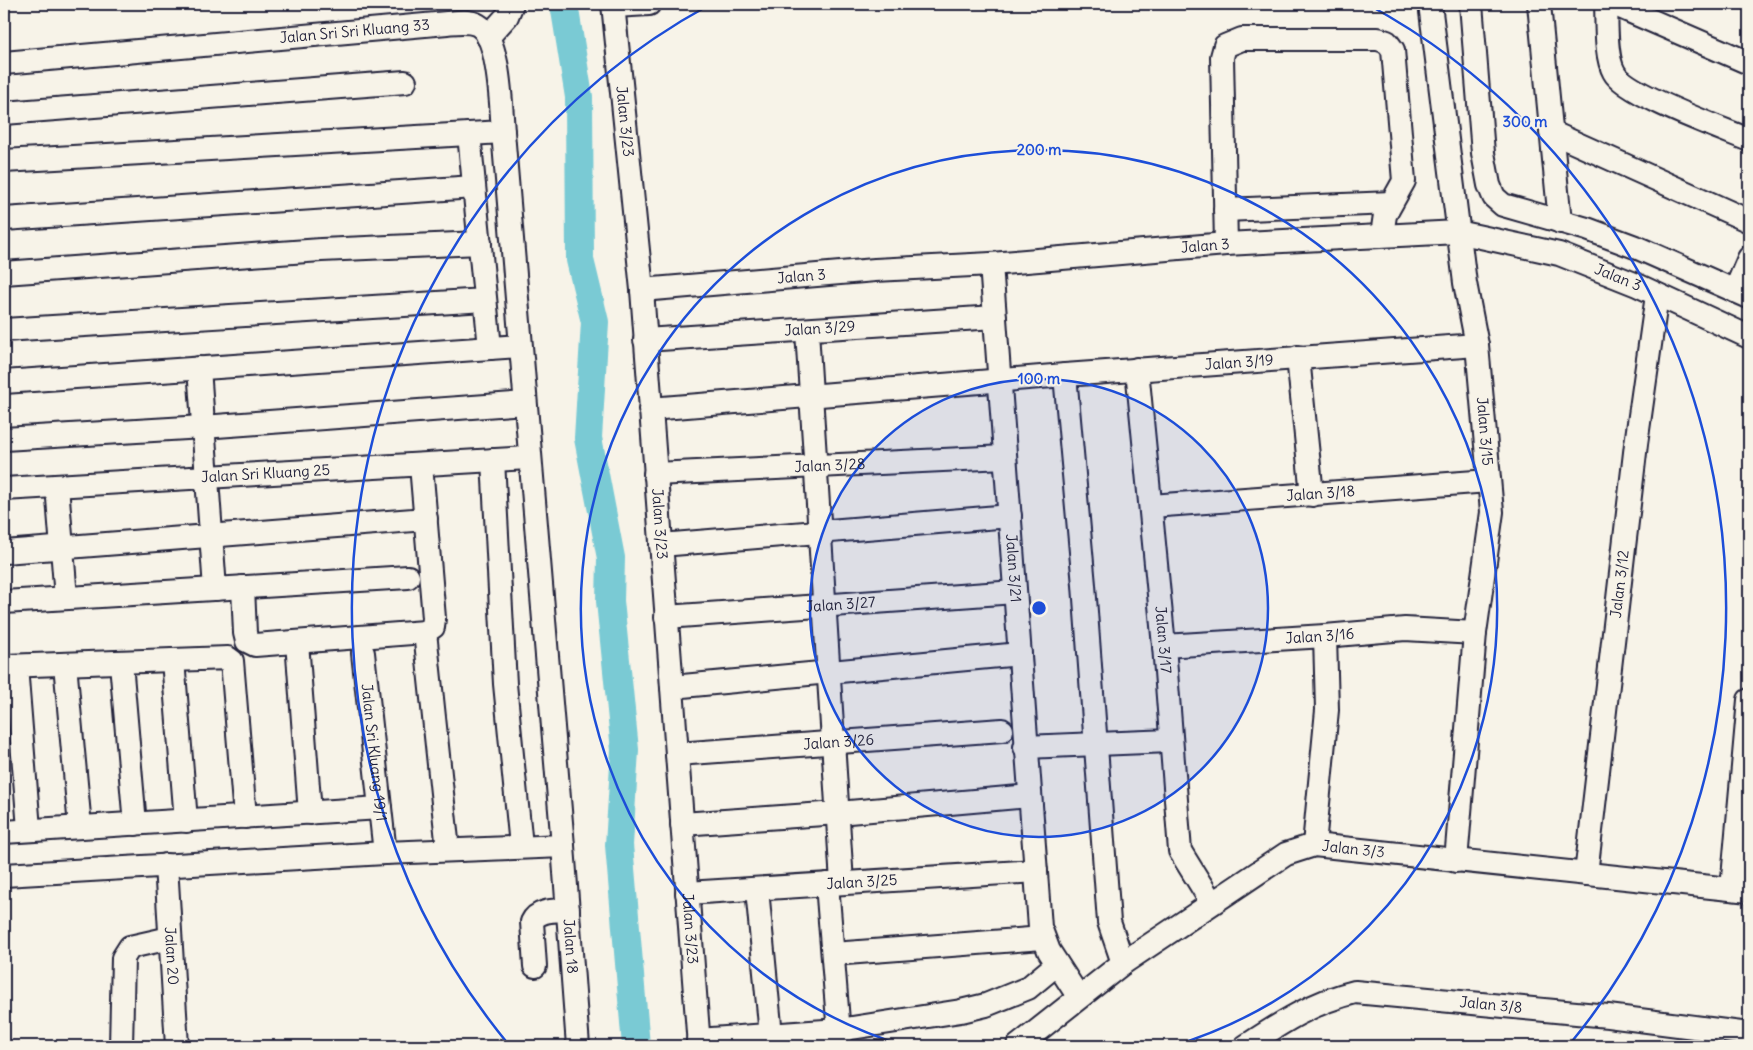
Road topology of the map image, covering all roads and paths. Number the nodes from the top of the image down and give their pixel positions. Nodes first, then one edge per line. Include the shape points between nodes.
1 (512, 4) edge
2 (649, 4) edge
3 (1430, 4) edge
4 (1471, 4) edge
5 (1538, 4) edge
6 (1606, 4) edge
7 (1613, 4) edge
8 (613, 5) edge
9 (488, 37) junction
10 (4, 63) edge
11 (1749, 63) edge
12 (405, 82) dead end
13 (4, 113) edge
14 (504, 132) junction
15 (1551, 132) junction
16 (469, 134) junction
17 (1749, 140) edge
18 (4, 161) edge
19 (474, 187) junction
20 (1391, 203) junction
21 (1225, 210) junction
22 (4, 219) edge
23 (1749, 221) edge
24 (1560, 222) junction
25 (1458, 232) junction
26 (1382, 235) junction
27 (480, 243) junction
28 (1226, 244) junction
29 (1749, 258) edge
30 (991, 264) junction
31 (4, 273) edge
32 (642, 290) junction
33 (1658, 294) junction
34 (1742, 294) edge
35 (485, 300) junction
36 (995, 316) junction
37 (4, 330) edge
38 (807, 330) junction
39 (1749, 336) edge
40 (645, 340) junction
41 (1477, 345) junction
42 (520, 346) junction
43 (490, 348) junction
44 (1298, 357) junction
45 (199, 368) junction
46 (1137, 370) junction
47 (1065, 375) junction
48 (1001, 380) junction
49 (4, 382) edge
50 (811, 395) junction
51 (525, 403) junction
52 (650, 409) junction
53 (203, 427) junction
54 (4, 439) edge
55 (1005, 457) junction
56 (529, 458) junction
57 (493, 460) junction
58 (421, 465) junction
59 (816, 466) junction
60 (655, 474) junction
61 (207, 477) junction
62 (1489, 481) junction
63 (57, 486) junction
64 (4, 489) edge
65 (1312, 495) junction
66 (1151, 506) junction
67 (1010, 516) junction
68 (426, 519) junction
69 (820, 533) junction
70 (211, 534) junction
71 (661, 545) junction
72 (62, 547) junction
73 (4, 552) edge
74 (408, 577) dead end
75 (243, 587) junction
76 (215, 589) junction
77 (1015, 592) junction
78 (66, 598) junction
79 (4, 602) edge
80 (824, 605) junction
81 (666, 617) junction
82 (425, 632) junction
83 (1475, 633) junction
84 (1325, 636) junction
85 (297, 642) junction
86 (1164, 646) junction
87 (363, 653) dead end
88 (1020, 654) junction
89 (173, 660) junction
90 (121, 663) junction
91 (65, 664) junction
92 (10, 666) edge
93 (829, 672) junction
94 (672, 687) junction
95 (1749, 700) edge
96 (1002, 730) dead end
97 (1170, 741) junction
98 (833, 742) junction
99 (1747, 742) edge
100 (1096, 743) junction
101 (1025, 747) junction
102 (676, 754) junction
103 (1030, 796) junction
104 (380, 808) junction
105 (310, 813) junction
106 (838, 813) junction
107 (245, 817) junction
108 (186, 821) junction
109 (135, 824) junction
110 (682, 824) junction
111 (80, 827) junction
112 (29, 830) junction
113 (4, 832) edge
114 (1314, 845) junction
115 (521, 846) junction
116 (564, 846) junction
117 (448, 850) junction
118 (385, 853) junction
119 (1456, 861) junction
120 (166, 865) junction
121 (1036, 871) junction
122 (1586, 874) junction
123 (4, 875) edge
124 (835, 884) junction
125 (757, 889) junction
126 (1741, 890) edge
127 (687, 893) junction
128 (1212, 903) junction
129 (568, 910) junction
130 (170, 938) junction
131 (1043, 938) junction
132 (833, 954) junction
133 (1122, 963) junction
134 (1057, 964) junction
135 (535, 966) dead end
136 (1078, 996) junction
137 (1749, 1034) edge
138 (839, 1038) edge
139 (771, 1040) edge
140 (698, 1043) edge
141 (121, 1046) edge
142 (177, 1046) edge
143 (578, 1046) edge
144 (1018, 1046) edge
145 (1246, 1046) edge

1 - 9 street via 507,16
2 - 8 street
3 - 25 street, Jalan 3/15
4 - 24 street via 1483,153 1491,191 1503,205
5 - 15 street
6 - 17 street via 1610,62 1617,78 1638,92
7 - 11 street
8 - 32 street, Jalan 3/23
9 - 10 street, Jalan Sri Sri Kluang 33 via 479,26 470,22 447,23
9 - 14 street via 494,53
12 - 13 street
14 - 16 street
14 - 42 street
15 - 23 street
15 - 24 street
16 - 18 street
16 - 19 street
19 - 22 street
19 - 27 street
20 - 21 street
20 - 21 street via 1404,181 1393,50 1387,42 1378,39 1242,39 1225,46 1222,57
20 - 26 street via 1385,215
21 - 28 street
24 - 34 street via 1638,248
25 - 26 street, Jalan 3
25 - 33 street, Jalan 3 via 1559,254
25 - 41 street, Jalan 3/15
26 - 28 street, Jalan 3
27 - 31 street via 321,250
27 - 35 street
28 - 30 street, Jalan 3
29 - 34 street
30 - 32 street, Jalan 3 via 875,270
30 - 36 street, Jalan 3/21
32 - 40 street, Jalan 3/23
33 - 39 street, Jalan 3
33 - 122 street, Jalan 3/12 via 1636,444
35 - 37 street
35 - 43 street
36 - 38 street, Jalan 3/29
36 - 48 street, Jalan 3/21
38 - 40 street, Jalan 3/29
38 - 50 street
40 - 52 street, Jalan 3/23
41 - 44 street, Jalan 3/19
41 - 62 street, Jalan 3/15
42 - 43 street
42 - 51 street
43 - 45 street
44 - 46 street, Jalan 3/19
44 - 65 street
45 - 49 street
45 - 53 street
46 - 47 street, Jalan 3/19
46 - 66 street, Jalan 3/17
47 - 48 street, Jalan 3/19
47 - 100 street
48 - 50 street, Jalan 3/19
48 - 55 street, Jalan 3/21
50 - 52 street, Jalan 3/19
50 - 59 street
51 - 53 street
51 - 56 street
52 - 60 street, Jalan 3/23
53 - 54 street
53 - 61 street
55 - 59 street, Jalan 3/28
55 - 67 street, Jalan 3/21
56 - 57 street, Jalan Sri Kluang 25
56 - 116 street, Jalan 18
57 - 58 street, Jalan Sri Kluang 25
57 - 115 street via 505,684
58 - 61 street, Jalan Sri Kluang 25
58 - 68 street
59 - 60 street, Jalan 3/28
59 - 69 street
60 - 71 street, Jalan 3/23
61 - 63 street, Jalan Sri Kluang 25
61 - 70 street
62 - 65 street, Jalan 3/18
62 - 83 street, Jalan 3/15 via 1492,512
63 - 64 street, Jalan Sri Kluang 25
63 - 72 street
65 - 66 street, Jalan 3/18
66 - 86 street, Jalan 3/17
67 - 69 street
67 - 77 street, Jalan 3/21
68 - 70 street
68 - 82 street via 434,618 433,627
69 - 71 street
69 - 80 street
70 - 72 street
70 - 76 street
71 - 81 street, Jalan 3/23
72 - 73 street
72 - 78 street
74 - 75 street
75 - 76 street
75 - 85 street via 247,641 255,644
76 - 78 street
77 - 80 street, Jalan 3/27
77 - 88 street, Jalan 3/21
78 - 79 street
80 - 81 street, Jalan 3/27
80 - 93 street
81 - 94 street, Jalan 3/23
82 - 85 street
82 - 117 street
83 - 84 street, Jalan 3/16 via 1405,629
83 - 119 street, Jalan 3/15
84 - 86 street, Jalan 3/16
84 - 114 street via 1327,710
85 - 105 street
86 - 97 street, Jalan 3/17
87 - 104 street, Jalan Sri Kluang 19/1
88 - 93 street
88 - 101 street, Jalan 3/21
89 - 90 street
89 - 107 street via 228,658 232,661
89 - 108 street
90 - 91 street
90 - 109 street
91 - 92 street
91 - 111 street
92 - 112 street
93 - 94 street
93 - 98 street
94 - 102 street, Jalan 3/23
95 - 99 street
96 - 98 street, Jalan 3/26
97 - 100 street
97 - 128 street, Jalan 3/17 via 1180,850
98 - 102 street, Jalan 3/26
98 - 106 street
99 - 126 street
100 - 101 street
100 - 133 street via 1109,922
101 - 103 street, Jalan 3/21
102 - 110 street, Jalan 3/23
103 - 106 street
103 - 121 street, Jalan 3/21
104 - 105 street
104 - 118 street, Jalan Sri Kluang 19/1
105 - 107 street
106 - 110 street
106 - 124 street
107 - 108 street
108 - 109 street
109 - 111 street
110 - 127 street, Jalan 3/23
111 - 112 street
112 - 113 street
114 - 119 street, Jalan 3/3
114 - 128 street, Jalan 3/3 via 1286,854
115 - 116 street
115 - 117 street
116 - 129 street, Jalan 18
117 - 118 street
118 - 120 street
119 - 122 street, Jalan 3/3
120 - 123 street
120 - 130 street, Jalan 20
121 - 124 street, Jalan 3/25
121 - 131 street, Jalan 3/21
122 - 126 street, Jalan 3/3
124 - 125 street, Jalan 3/25
124 - 132 street
125 - 127 street, Jalan 3/25
125 - 139 street
127 - 140 street, Jalan 3/23
128 - 133 street, Jalan 3/3
129 - 135 street via 535,916 532,922
129 - 143 street, Jalan 18
130 - 141 street via 130,947 123,958
130 - 142 street, Jalan 20
131 - 132 street
131 - 134 street
132 - 138 street
133 - 136 street, Jalan 3/3
134 - 136 street
134 - 138 street via 1028,988 986,1005
136 - 144 street, Jalan 3/3
137 - 145 street, Jalan 3/8 via 1608,1016 1355,992 1328,998 1291,1016
138 - 139 street
139 - 140 street

